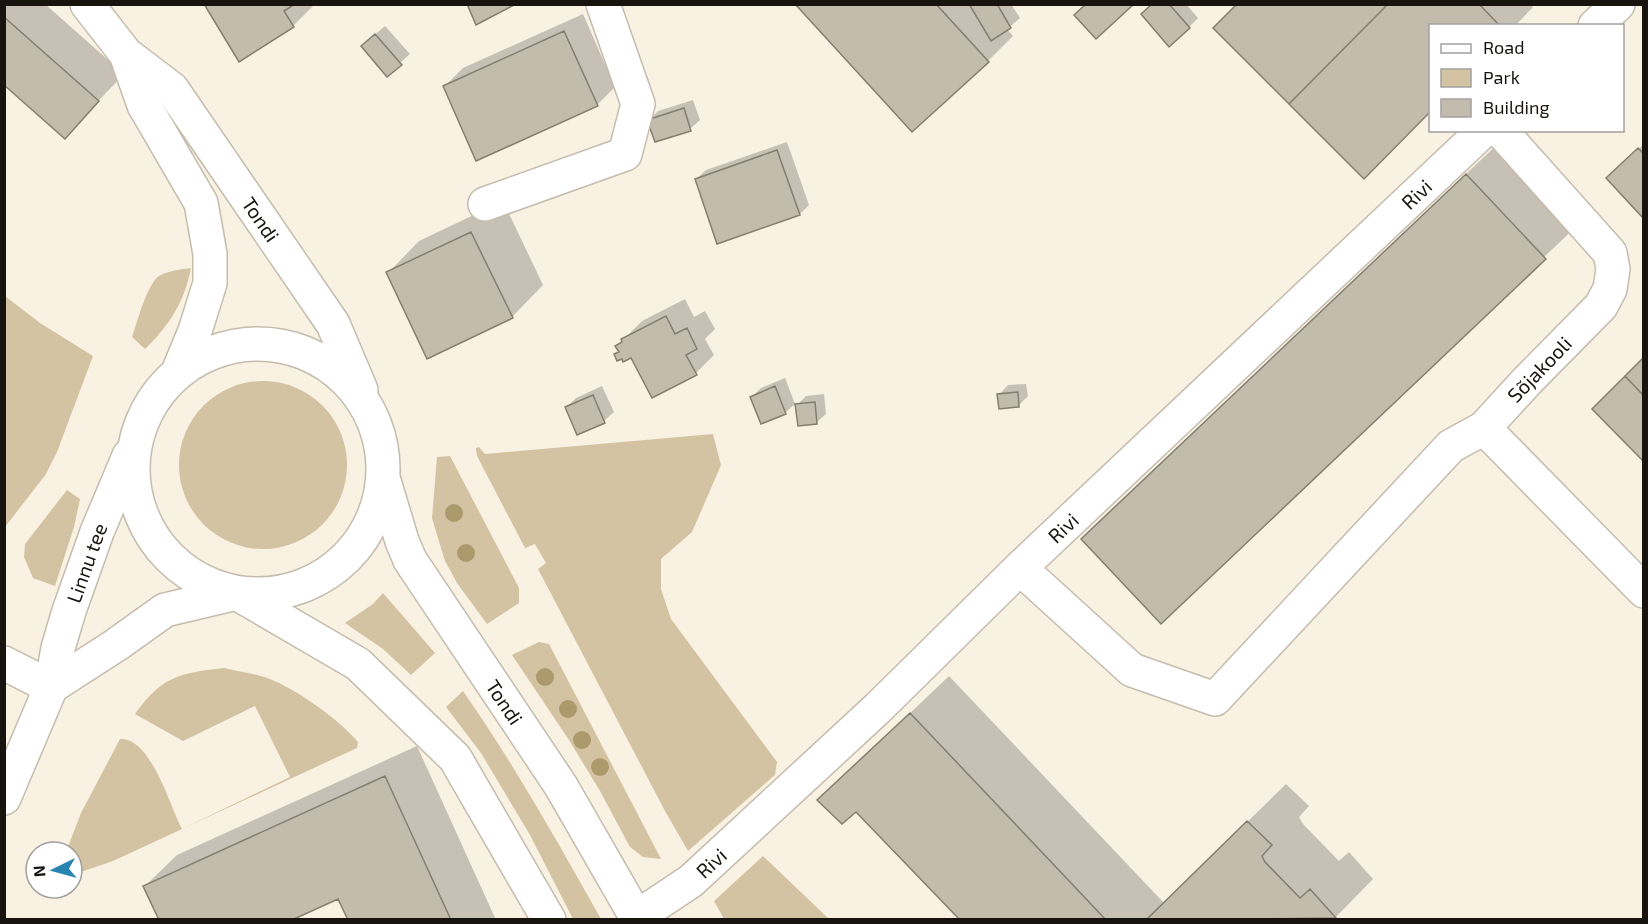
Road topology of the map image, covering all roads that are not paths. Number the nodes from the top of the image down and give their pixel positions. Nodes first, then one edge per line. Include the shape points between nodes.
1 (87, 4) edge
2 (603, 4) edge
3 (1618, 4) edge
4 (1597, 24) edge
5 (126, 54) junction
6 (1482, 132) edge
7 (1502, 132) edge
8 (485, 204) dead end
9 (178, 372) junction
10 (367, 405) junction
11 (1484, 428) junction
12 (135, 443) junction
13 (384, 479) junction
14 (1020, 568) junction
15 (1644, 591) edge
16 (237, 593) junction
17 (4, 663) edge
18 (51, 687) junction
19 (4, 798) edge
20 (637, 918) edge
21 (549, 920) edge

1 - 5 street, Tondi
2 - 8 street via 639,104 625,154
3 - 4 street
5 - 9 street, Tondi via 144,105 201,203 210,254 210,283
5 - 10 street, Tondi via 172,89 306,284 333,324
6 - 14 street, Rivi
7 - 11 street, Sõjakooli via 1610,253 1613,269 1610,289 1601,306
9 - 10 street via 208,355 238,345 267,343 303,350 334,370
9 - 12 street via 152,401
10 - 13 street, Tondi via 382,440
11 - 14 street, Sõjakooli via 1451,446 1215,699 1132,670
11 - 15 street
12 - 16 street via 134,488 145,523 161,548 182,569 208,584
12 - 18 street, Linnu tee via 69,611
13 - 16 street via 368,530 337,567 316,580 276,593
13 - 20 street, Tondi via 410,560 561,786
14 - 20 street, Rivi via 878,708 691,881
16 - 18 street via 165,610
16 - 21 street via 358,664 455,758
17 - 18 street
18 - 19 street, Linnu tee

